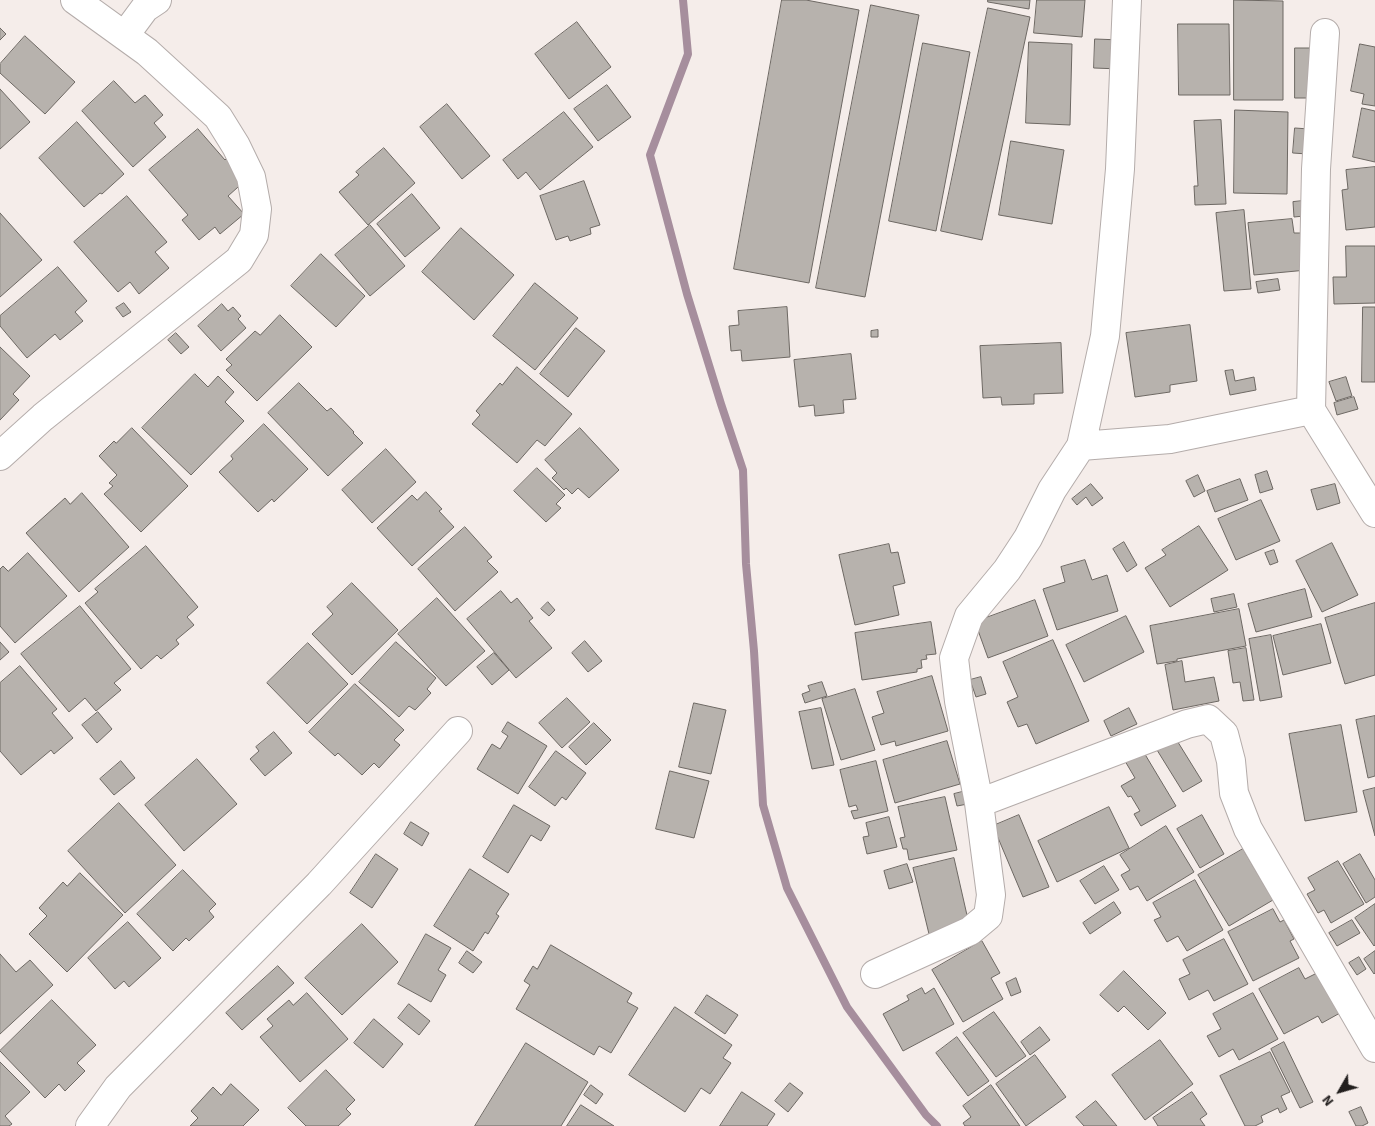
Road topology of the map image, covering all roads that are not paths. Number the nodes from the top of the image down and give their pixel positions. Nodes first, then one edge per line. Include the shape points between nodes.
1 (74, 0) edge
2 (157, 0) edge
3 (1127, 0) edge
4 (1325, 33) dead end
5 (125, 35) junction
6 (1311, 410) junction
7 (1081, 446) junction
8 (0, 456) edge
9 (1375, 513) edge
10 (458, 731) dead end
11 (979, 803) junction
12 (875, 974) dead end
13 (1375, 1048) edge
14 (90, 1126) edge

1 - 5 street
2 - 5 street via 145,8
3 - 7 street via 1120,169 1105,336
4 - 6 street via 1316,169
5 - 8 street via 218,117 251,177 257,209 254,235 239,260
6 - 7 street via 1170,439
6 - 9 street
7 - 11 street via 1007,570 969,616 954,658
10 - 14 street via 319,884 118,1088
11 - 12 street via 992,896 988,916 970,930
11 - 13 street via 1188,724 1208,720 1224,734 1234,793 1248,829

